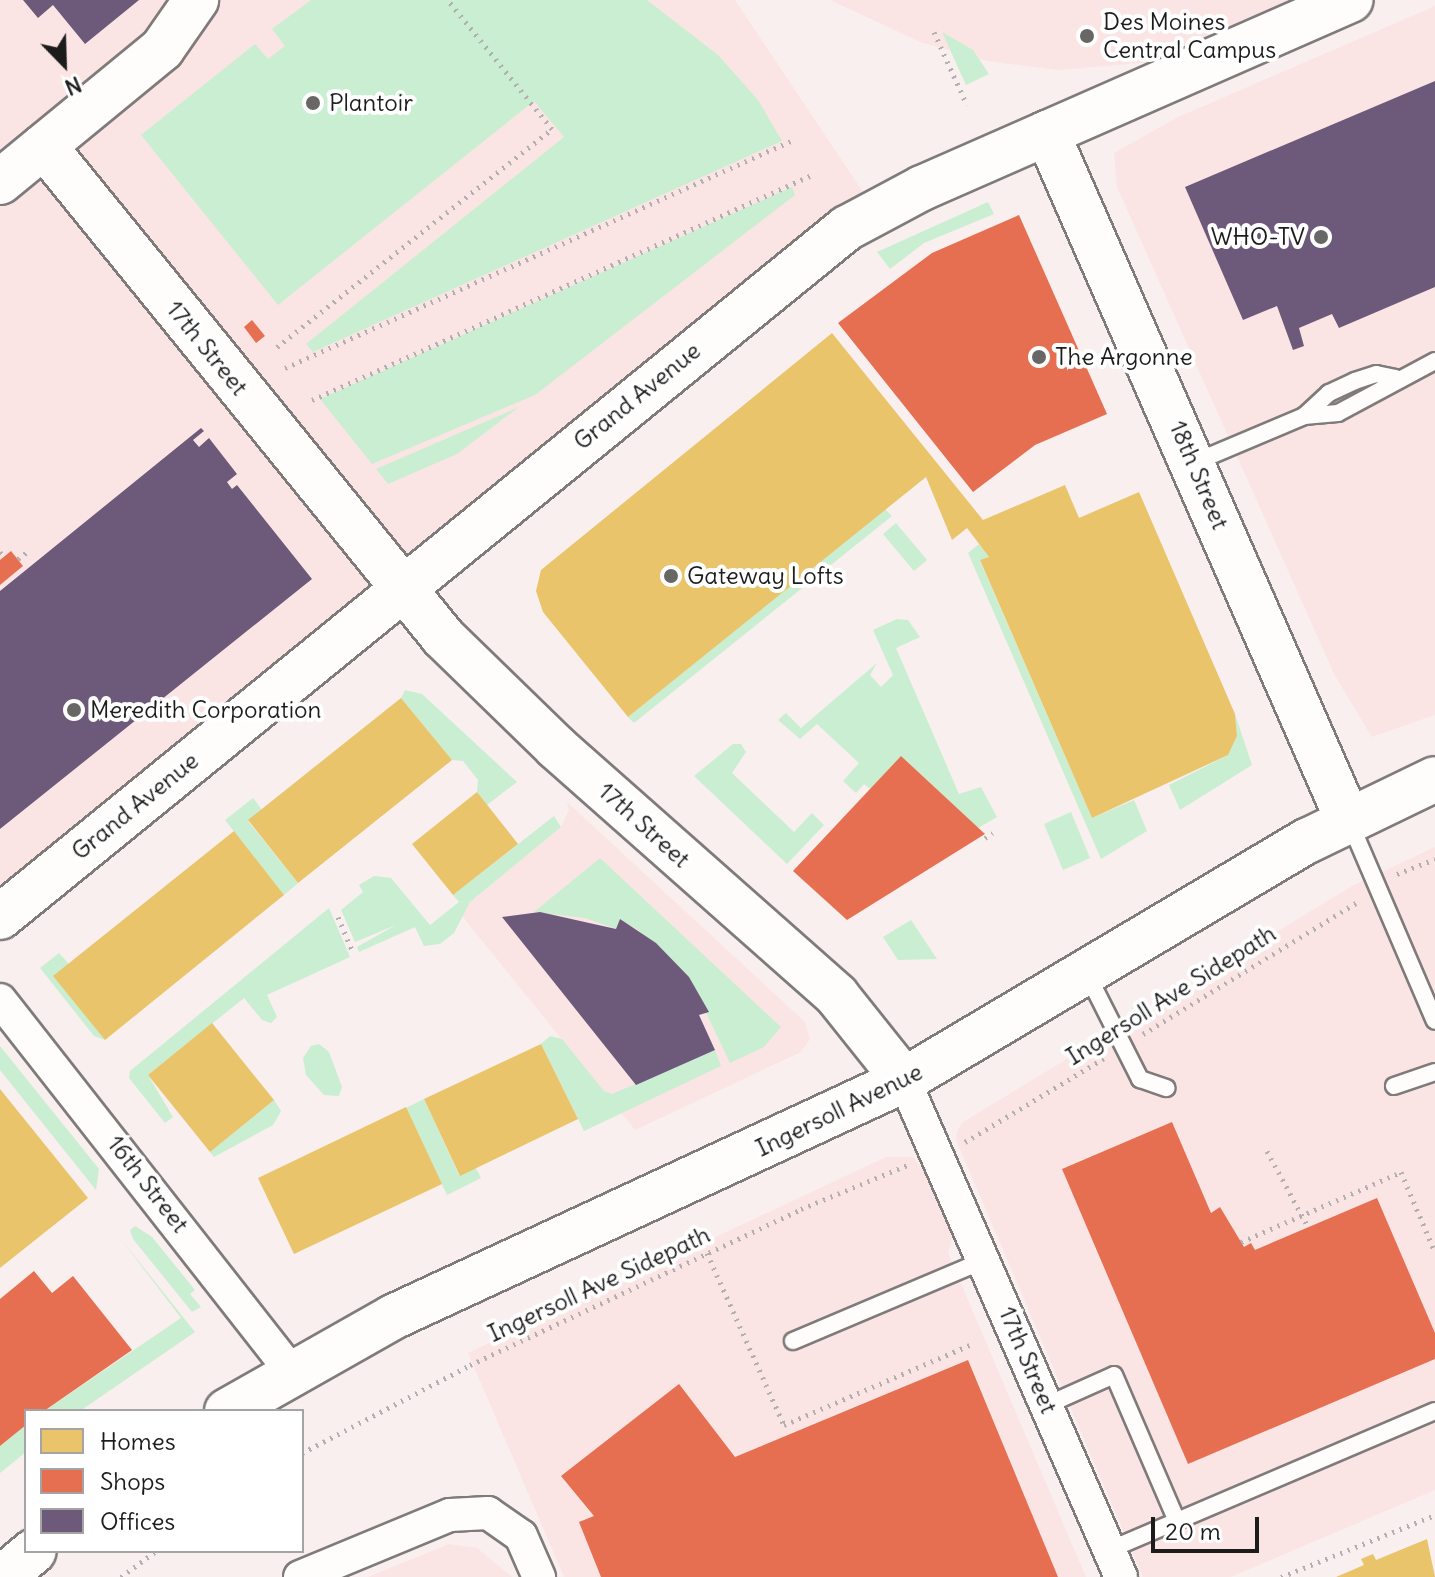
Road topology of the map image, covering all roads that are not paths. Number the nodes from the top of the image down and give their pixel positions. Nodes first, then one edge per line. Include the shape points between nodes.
1 (196, 0) edge
2 (1351, 0) edge
3 (1047, 133) junction
4 (44, 146) junction
5 (0, 182) edge
6 (1435, 361) edge
7 (1193, 463) junction
8 (402, 588) junction
9 (1435, 779) edge
10 (1347, 818) junction
11 (0, 917) edge
12 (1086, 973) junction
13 (0, 1000) edge
14 (1435, 1021) edge
15 (1435, 1072) edge
16 (904, 1080) junction
17 (1394, 1086) dead end
18 (1166, 1088) dead end
19 (985, 1260) junction
20 (793, 1341) dead end
21 (292, 1372) junction
22 (1047, 1405) junction
23 (230, 1409) edge
24 (1435, 1411) edge
25 (1177, 1521) junction
26 (32, 1553) edge
27 (1115, 1564) edge
28 (3, 1577) edge
29 (300, 1577) edge
30 (539, 1577) edge

1 - 4 main road via 162,49
2 - 3 main road, Grand Avenue
3 - 7 main road, 18th Street
3 - 8 main road, Grand Avenue via 875,210 828,242
4 - 5 main road
4 - 8 main road, 17th Street
6 - 7 lane via 1396,378 1376,374 1355,381 1329,393 1304,416
7 - 10 main road, 18th Street
8 - 11 main road, Grand Avenue
8 - 16 main road, 17th Street via 473,668 540,732 837,996
9 - 10 main road, Ingersoll Avenue
10 - 12 main road, Ingersoll Avenue
10 - 14 lane
12 - 16 main road, Ingersoll Avenue
12 - 18 lane via 1140,1079
13 - 21 street, 16th Street
15 - 17 lane
16 - 19 street, 17th Street
16 - 21 main road, Ingersoll Avenue via 393,1317
19 - 20 lane
19 - 22 street, 17th Street
21 - 23 main road, Ingersoll Avenue
22 - 25 lane via 1114,1375
22 - 27 street, 17th Street
24 - 25 lane
25 - 27 lane
26 - 28 main road
29 - 30 street via 450,1515 488,1513 521,1536

